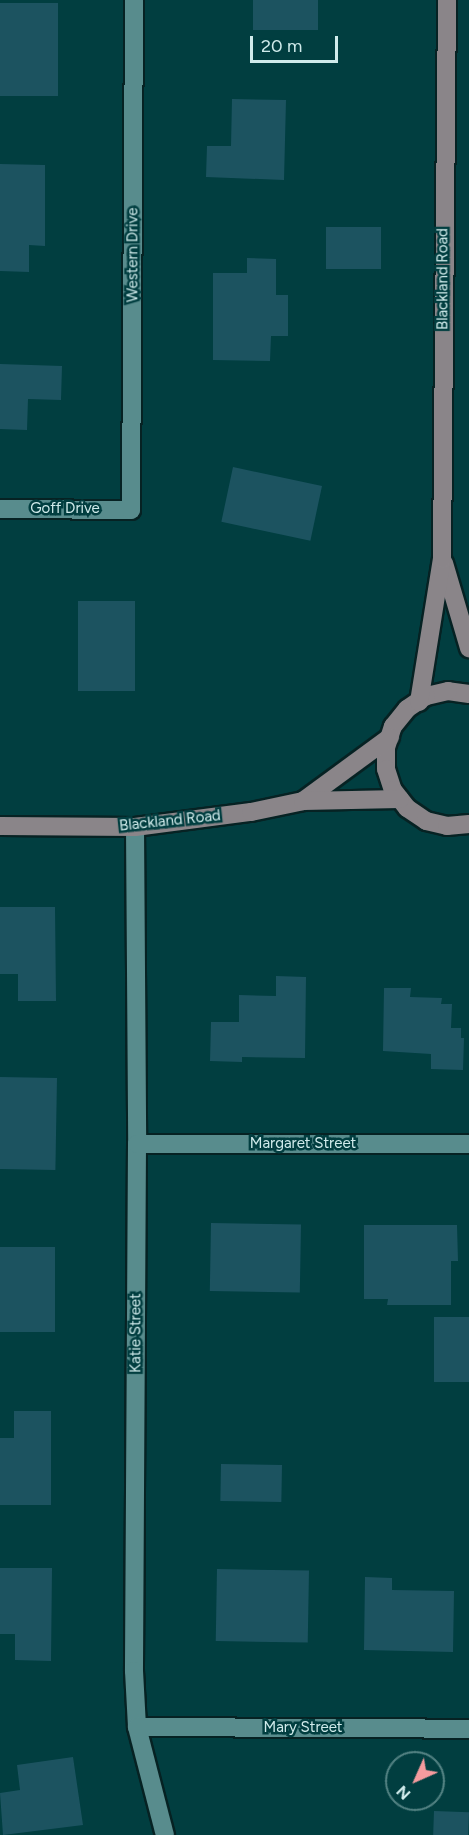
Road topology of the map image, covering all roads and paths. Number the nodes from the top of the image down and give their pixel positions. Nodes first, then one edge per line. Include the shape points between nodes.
1 (134, 0) edge
2 (447, 0) edge
3 (0, 509) edge
4 (131, 510) joint
5 (442, 559) junction
6 (469, 648) edge
7 (469, 694) edge
8 (419, 702) junction
9 (390, 736) junction
10 (400, 799) junction
11 (303, 801) junction
12 (469, 824) edge
13 (0, 826) edge
14 (135, 827) junction
15 (137, 1144) junction
16 (469, 1144) edge
17 (137, 1727) junction
18 (469, 1729) edge
19 (165, 1835) edge

1 - 4 street, Western Drive
2 - 5 street, Blackland Road
3 - 4 street, Goff Drive
5 - 6 street, Blackland Road
5 - 8 street, Blackland Road
7 - 8 street via 448,691 426,696
8 - 9 street via 407,709
9 - 10 street via 386,770
9 - 11 street, Blackland Road
10 - 11 street, Blackland Road
10 - 12 street via 426,821 447,826
11 - 14 street, Blackland Road
13 - 14 street, Blackland Road
14 - 15 street, Katie Street
15 - 16 street, Margaret Street
15 - 17 street, Katie Street
17 - 18 street, Mary Street
17 - 19 street, Katie Street

